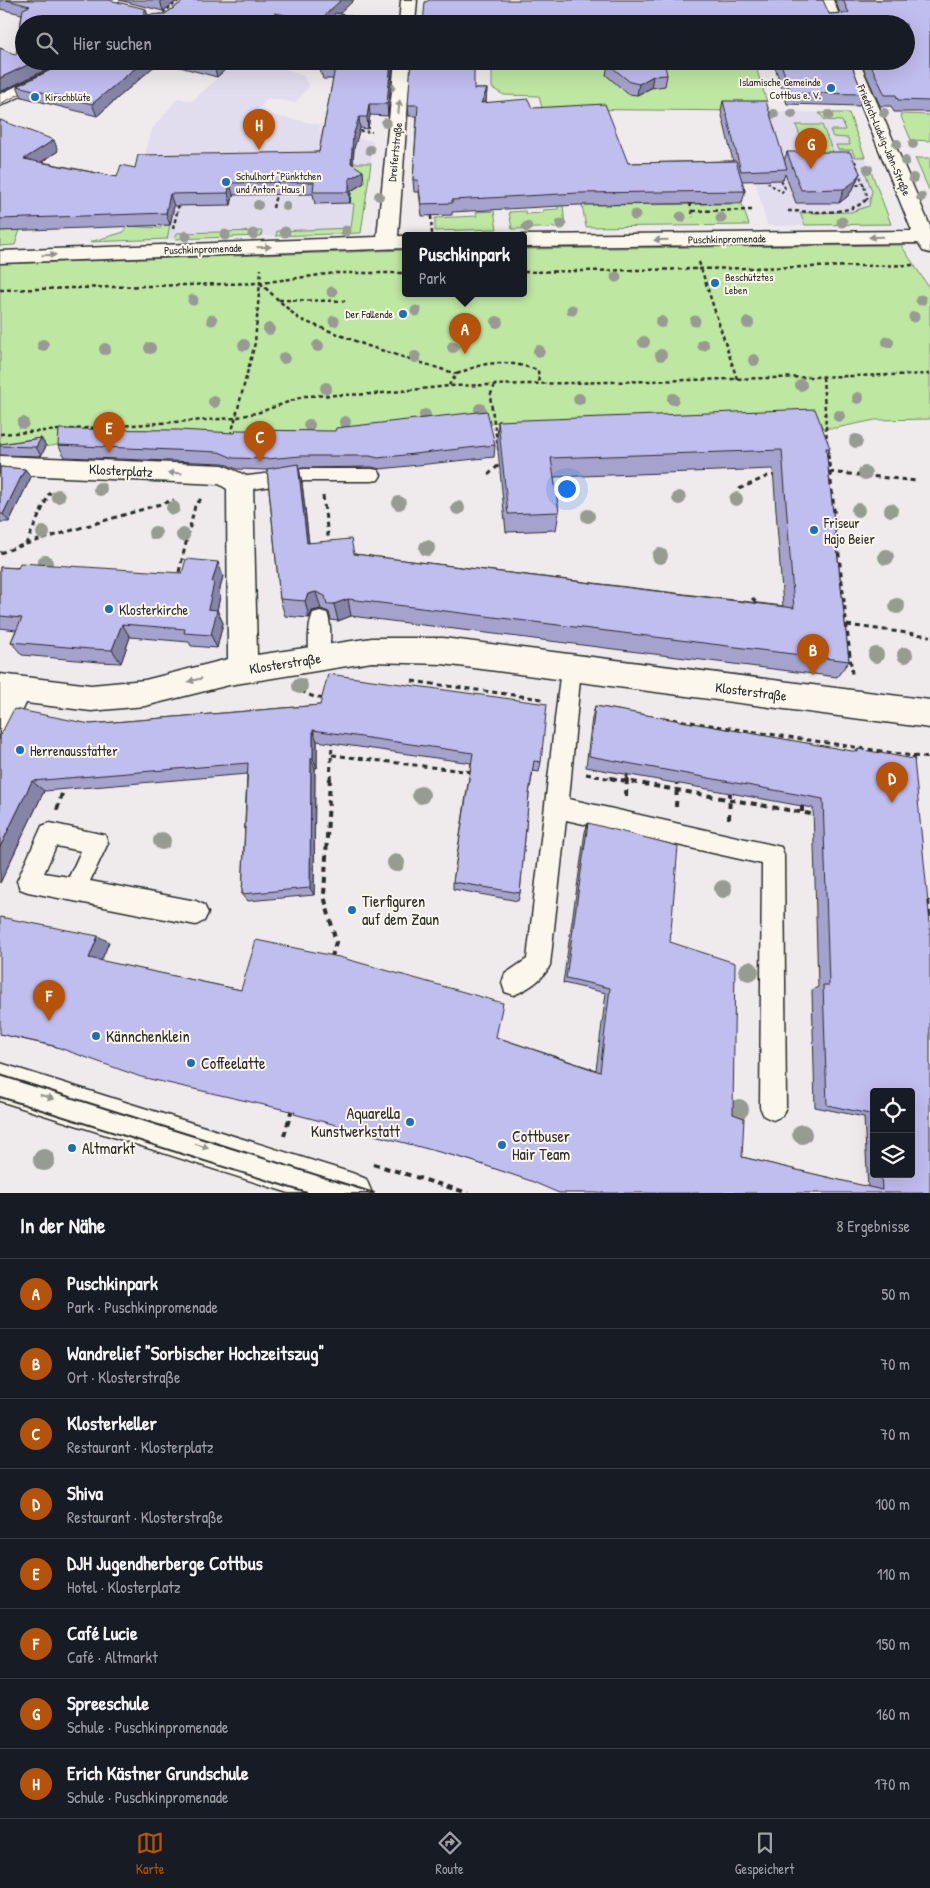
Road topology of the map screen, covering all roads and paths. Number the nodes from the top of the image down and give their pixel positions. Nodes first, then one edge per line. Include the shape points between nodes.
1 (180, 0) edge
2 (409, 0) edge
3 (825, 0) edge
4 (159, 15) edge
5 (407, 15) edge
6 (831, 15) edge
7 (64, 70) edge
8 (403, 70) edge
9 (855, 70) edge
10 (0, 101) edge
11 (360, 130) edge
12 (375, 132) dead end
13 (855, 161) edge
14 (765, 176) edge
15 (782, 180) edge
16 (845, 185) edge
17 (865, 185) junction
18 (276, 194) edge
19 (180, 202) edge
20 (690, 203) edge
21 (833, 205) edge
22 (273, 208) dead end
23 (753, 210) dead end
24 (788, 210) dead end
25 (835, 210) junction
26 (692, 211) junction
27 (431, 216) edge
28 (694, 218) dead end
29 (173, 230) dead end
30 (432, 232) edge
31 (527, 241) edge
32 (396, 242) edge
33 (927, 246) edge
34 (697, 254) dead end
35 (0, 257) edge
36 (702, 270) junction
37 (527, 272) edge
38 (402, 273) edge
39 (260, 282) junction
40 (0, 290) edge
41 (279, 300) junction
42 (345, 300) dead end
43 (457, 374) junction
44 (930, 374) edge
45 (823, 376) junction
46 (737, 379) junction
47 (539, 383) junction
48 (496, 385) junction
49 (449, 386) junction
50 (234, 418) junction
51 (0, 434) edge
52 (0, 465) edge
53 (61, 468) junction
54 (820, 472) edge
55 (829, 472) junction
56 (320, 475) junction
57 (372, 475) edge
58 (488, 475) dead end
59 (785, 475) edge
60 (918, 481) dead end
61 (224, 482) junction
62 (739, 489) dead end
63 (26, 544) junction
64 (330, 550) edge
65 (0, 553) edge
66 (179, 572) edge
67 (752, 598) dead end
68 (759, 605) edge
69 (320, 619) edge
70 (847, 625) junction
71 (930, 636) edge
72 (319, 657) junction
73 (571, 668) junction
74 (243, 669) junction
75 (404, 680) dead end
76 (9, 689) edge
77 (314, 696) dead end
78 (327, 699) edge
79 (568, 703) junction
80 (856, 704) junction
81 (930, 714) edge
82 (656, 717) edge
83 (0, 725) edge
84 (332, 743) edge
85 (332, 755) junction
86 (913, 756) junction
87 (930, 758) edge
88 (914, 765) edge
89 (561, 770) junction
90 (474, 772) edge
91 (65, 783) edge
92 (677, 783) edge
93 (676, 790) junction
94 (730, 793) edge
95 (729, 800) junction
96 (802, 806) edge
97 (557, 808) junction
98 (676, 812) dead end
99 (802, 812) junction
100 (820, 815) edge
101 (728, 821) dead end
102 (50, 834) junction
103 (75, 889) junction
104 (927, 893) edge
105 (196, 913) dead end
106 (930, 922) edge
107 (328, 970) edge
108 (514, 983) dead end
109 (0, 1082) edge
110 (294, 1100) edge
111 (773, 1107) dead end
112 (284, 1137) dead end
113 (352, 1193) edge

1 - 4 path
2 - 5 street
3 - 6 street
7 - 10 street
32 -> 8 street, Dreifertstraße
9 - 33 street, Friedrich-Ludwig-Jahn-Straße
11 - 12 path
13 - 17 path
14 - 15 path via 768,183 782,192 785,188
16 - 17 path
17 - 25 path via 868,198 865,202 853,208
18 - 22 path
19 - 29 path
20 - 26 path
21 - 25 path
23 - 26 path
24 - 25 path
26 - 28 path
27 - 30 path
33 -> 31 street, Puschkinpromenade
35 -> 32 street, Puschkinpromenade
33 - 36 path
34 - 36 path
36 - 37 path
36 - 46 path
38 - 39 path via 335,274
39 - 40 path
39 - 41 path
39 - 50 path via 255,342
41 - 42 path
41 - 43 path via 299,319 368,346
43 - 47 path via 482,362 512,362 538,370
43 - 49 path
44 - 45 path
45 - 46 path
45 - 55 path
46 - 47 path
47 - 48 path
48 - 49 path
48 - 58 path via 490,396 500,464
49 - 50 path via 374,394 305,396
50 - 51 path
50 - 61 path
52 - 53 street, Klosterplatz
61 -> 53 street, Klosterplatz
53 - 63 path
54 - 55 path
55 - 60 path
55 - 70 path
56 - 57 lane, Klosterplatz
56 - 61 lane, Klosterplatz
56 - 64 path
59 - 62 path via 768,476
61 - 63 path
61 - 66 path via 195,506
61 - 74 street
63 - 65 path
67 - 68 path
69 - 72 lane
70 - 71 path
70 - 80 path
72 - 73 street, Klosterstraße via 372,650 442,651
72 - 74 street, Klosterstraße
73 - 79 lane
73 - 80 street, Klosterstraße
74 -> 76 street, Klosterstraße via 146,693 91,698
75 - 79 path
76 - 83 street
77 - 78 path
79 - 89 lane
80 - 81 street, Klosterstraße
82 - 86 path
84 - 85 path
85 - 90 path
85 - 107 path via 324,896 336,942
86 - 87 path
86 - 88 path
89 - 93 path
89 - 97 lane
91 - 102 path
92 - 93 path
93 - 95 path
93 - 98 path
94 - 95 path
95 - 99 path
95 - 101 path
96 - 99 path
97 - 108 lane via 538,965
97 - 111 lane via 773,855
99 - 100 path
102 - 103 lane via 97,843
102 - 103 lane via 28,881
103 - 105 lane
104 - 106 path
109 -> 113 street
110 - 112 path

